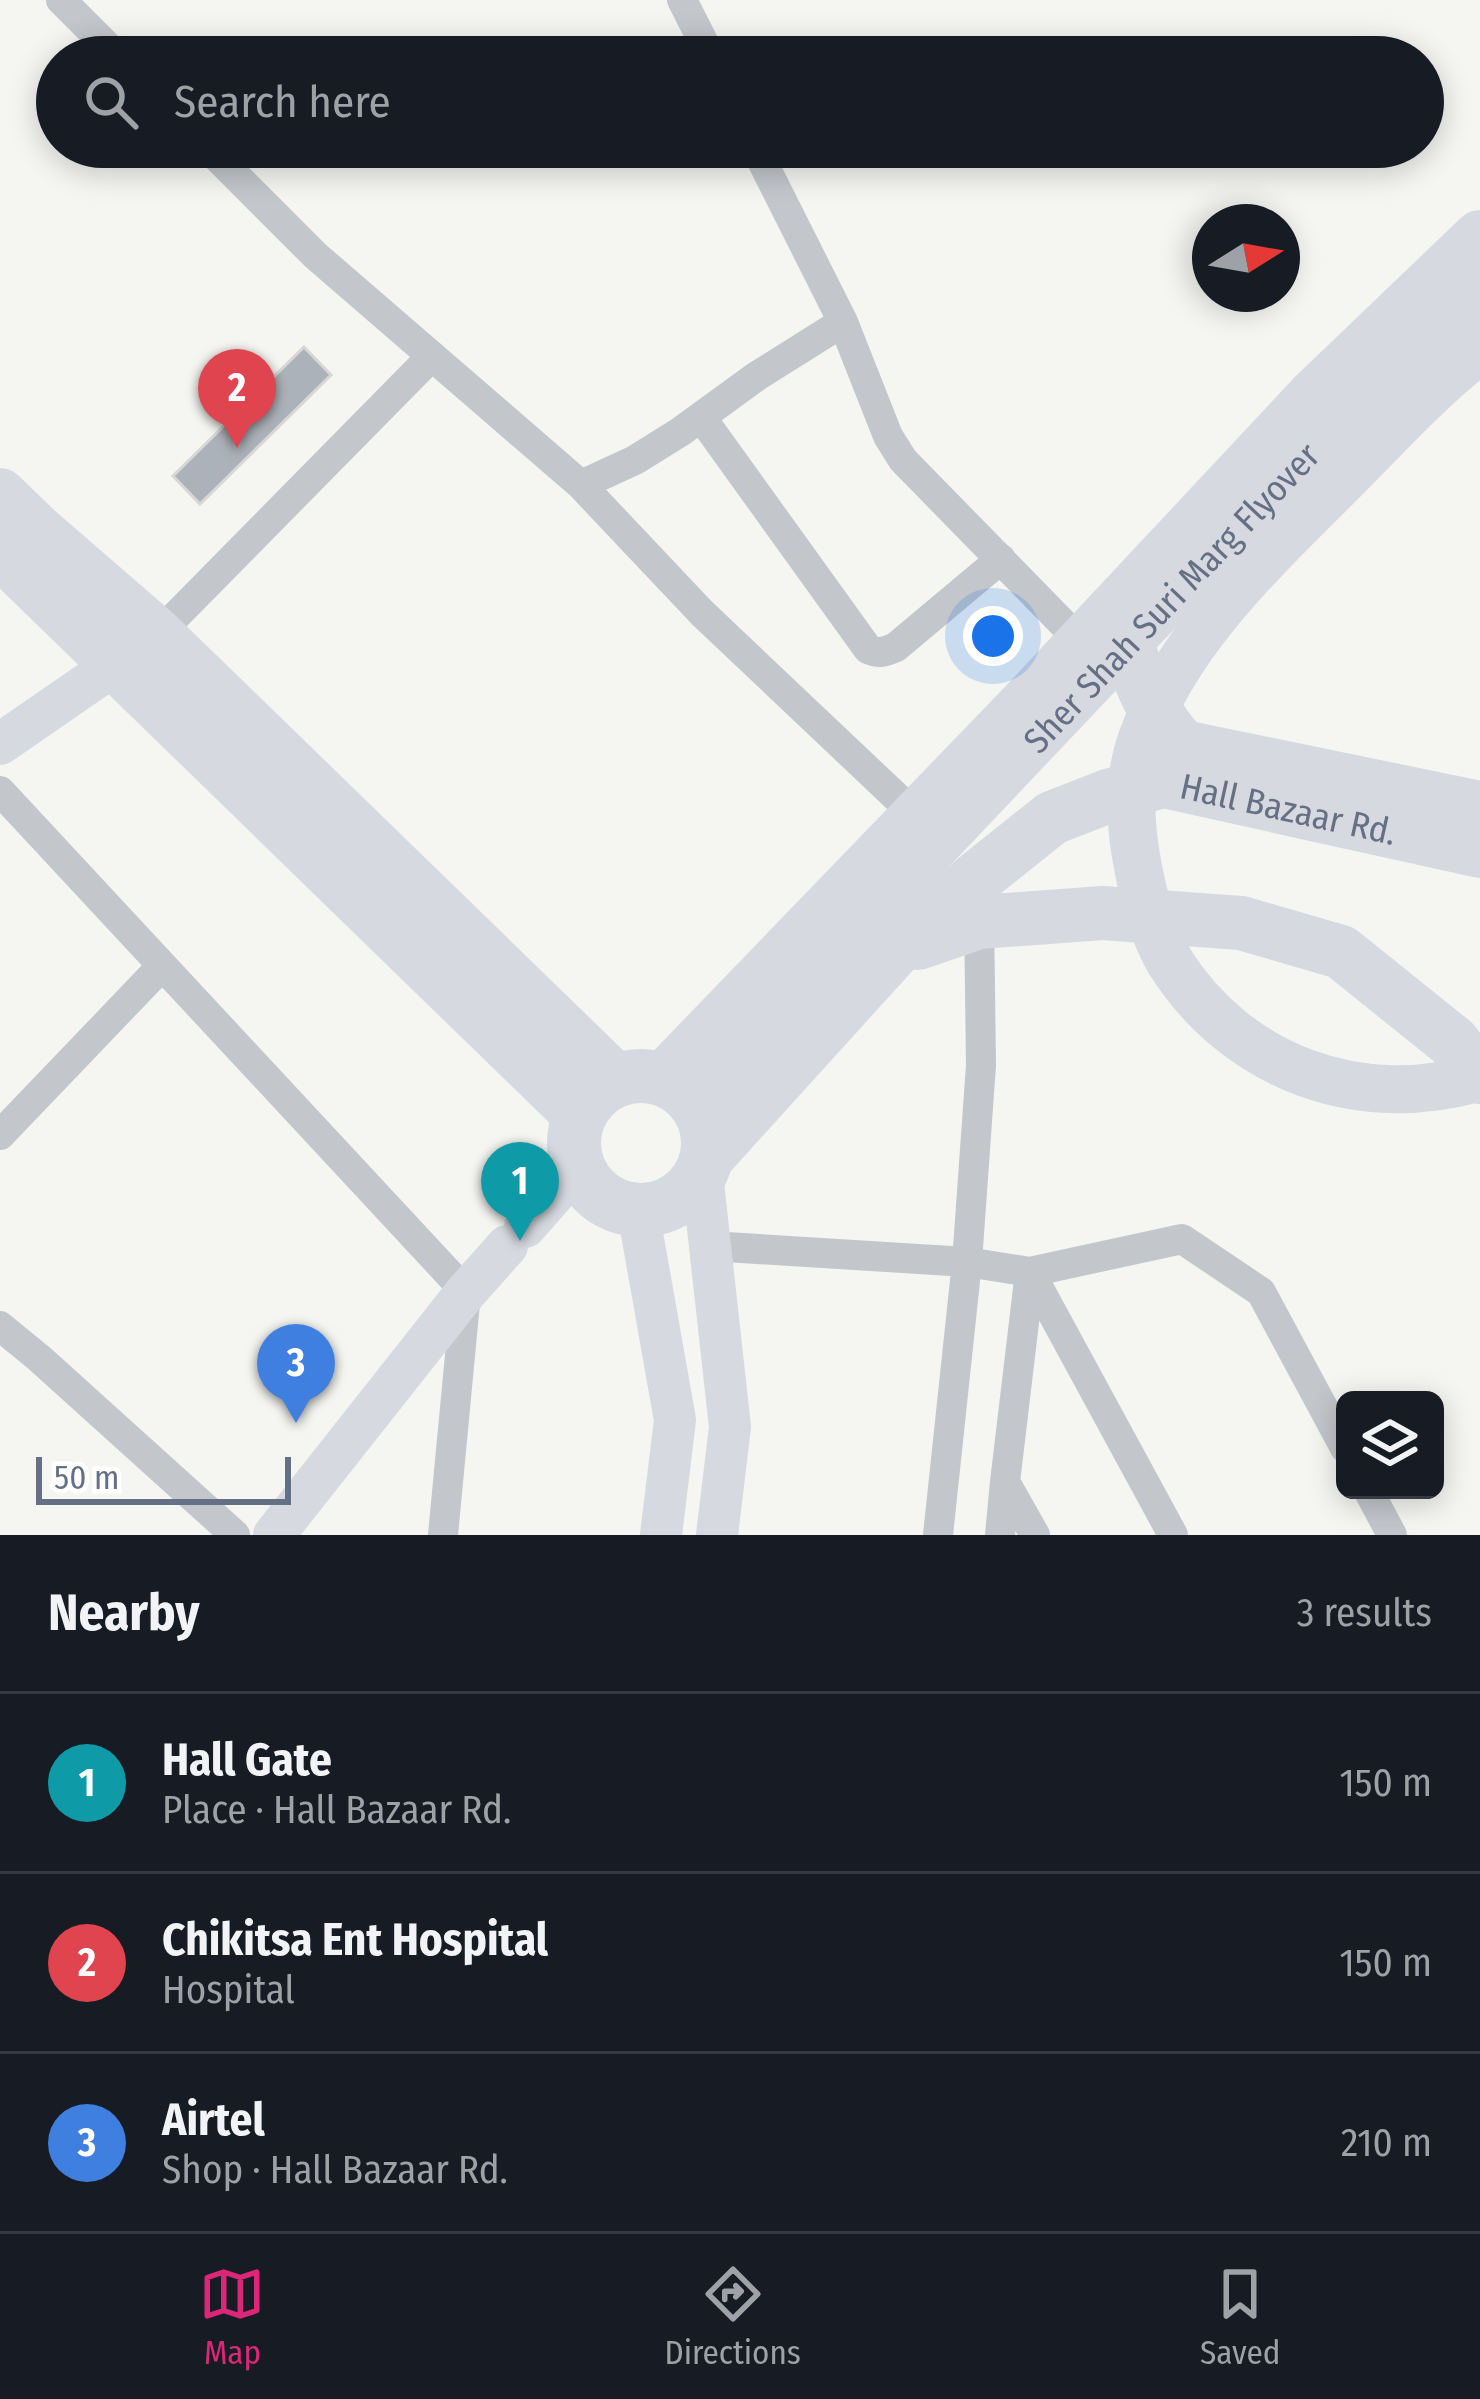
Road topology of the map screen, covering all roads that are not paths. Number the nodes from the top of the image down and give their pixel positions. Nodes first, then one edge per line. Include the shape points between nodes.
1 (61, 0) edge
2 (682, 0) edge
3 (97, 36) edge
4 (700, 36) edge
5 (229, 168) edge
6 (766, 168) edge
7 (1480, 237) edge
8 (1480, 295) edge
9 (843, 322) junction
10 (1480, 350) edge
11 (432, 356) junction
12 (701, 417) junction
13 (581, 485) junction
14 (0, 495) edge
15 (0, 551) edge
16 (1001, 560) junction
17 (1098, 628) junction
18 (137, 650) junction
19 (0, 745) edge
20 (0, 791) edge
21 (1480, 808) edge
22 (917, 815) junction
23 (1480, 851) edge
24 (978, 899) junction
25 (882, 933) junction
26 (161, 967) junction
27 (1480, 1077) edge
28 (638, 1093) junction
29 (0, 1135) edge
30 (705, 1165) junction
31 (578, 1167) junction
32 (638, 1210) junction
33 (710, 1246) junction
34 (967, 1262) junction
35 (1030, 1272) junction
36 (466, 1292) junction
37 (0, 1326) edge
38 (1336, 1431) edge
39 (1005, 1482) junction
40 (1373, 1499) edge
41 (235, 1535) edge
42 (274, 1535) edge
43 (443, 1535) edge
44 (661, 1535) edge
45 (717, 1535) edge
46 (938, 1535) edge
47 (1000, 1535) edge
48 (1035, 1535) edge
49 (1173, 1535) edge
50 (1392, 1535) edge

1 - 3 street
2 - 4 street
5 - 11 street
6 - 9 street
7 - 17 highway via 1314,396
8 - 25 main road, Sher Shah Suri Marg Flyover via 1366,391
9 - 12 street
9 - 16 street via 903,460
10 - 27 main road, Sher Shah Suri Marg Flyover via 1284,540 1186,653 1140,744 1131,789 1144,901 1168,958 1201,1004 1243,1040 1296,1070 1351,1087 1446,1088
11 - 13 street
11 - 18 street
12 - 13 street
12 - 16 street via 868,649 896,646
13 - 22 street via 702,613
14 - 18 highway
15 - 18 highway
16 - 17 street
17 - 21 highway via 1183,747
17 - 22 highway
18 - 19 main road
18 - 28 highway
20 - 26 street
22 - 24 street
22 - 28 highway
23 - 24 highway, Hall Bazaar Rd. via 1164,781 1052,818
24 - 25 highway, Hall Bazaar Rd.
24 - 27 highway via 1241,922 1341,952 1453,1042
24 - 34 street via 981,1065
25 - 28 main road, Sher Shah Suri Marg Flyover
25 - 30 highway, Hall Bazaar Rd.
26 - 29 street
26 - 36 street
28 - 30 highway via 703,1116
28 - 31 highway via 574,1131
30 - 32 highway via 686,1194
30 - 33 main road
31 - 32 highway via 602,1198
31 - 36 main road
32 - 44 main road via 675,1420
33 - 34 street
33 - 45 main road via 730,1427
34 - 35 street
34 - 46 street
35 - 38 street via 1182,1239 1261,1292
35 - 39 street
35 - 49 street
36 - 42 main road
36 - 43 street
37 - 41 street
39 - 47 street
39 - 48 street
40 - 50 street

